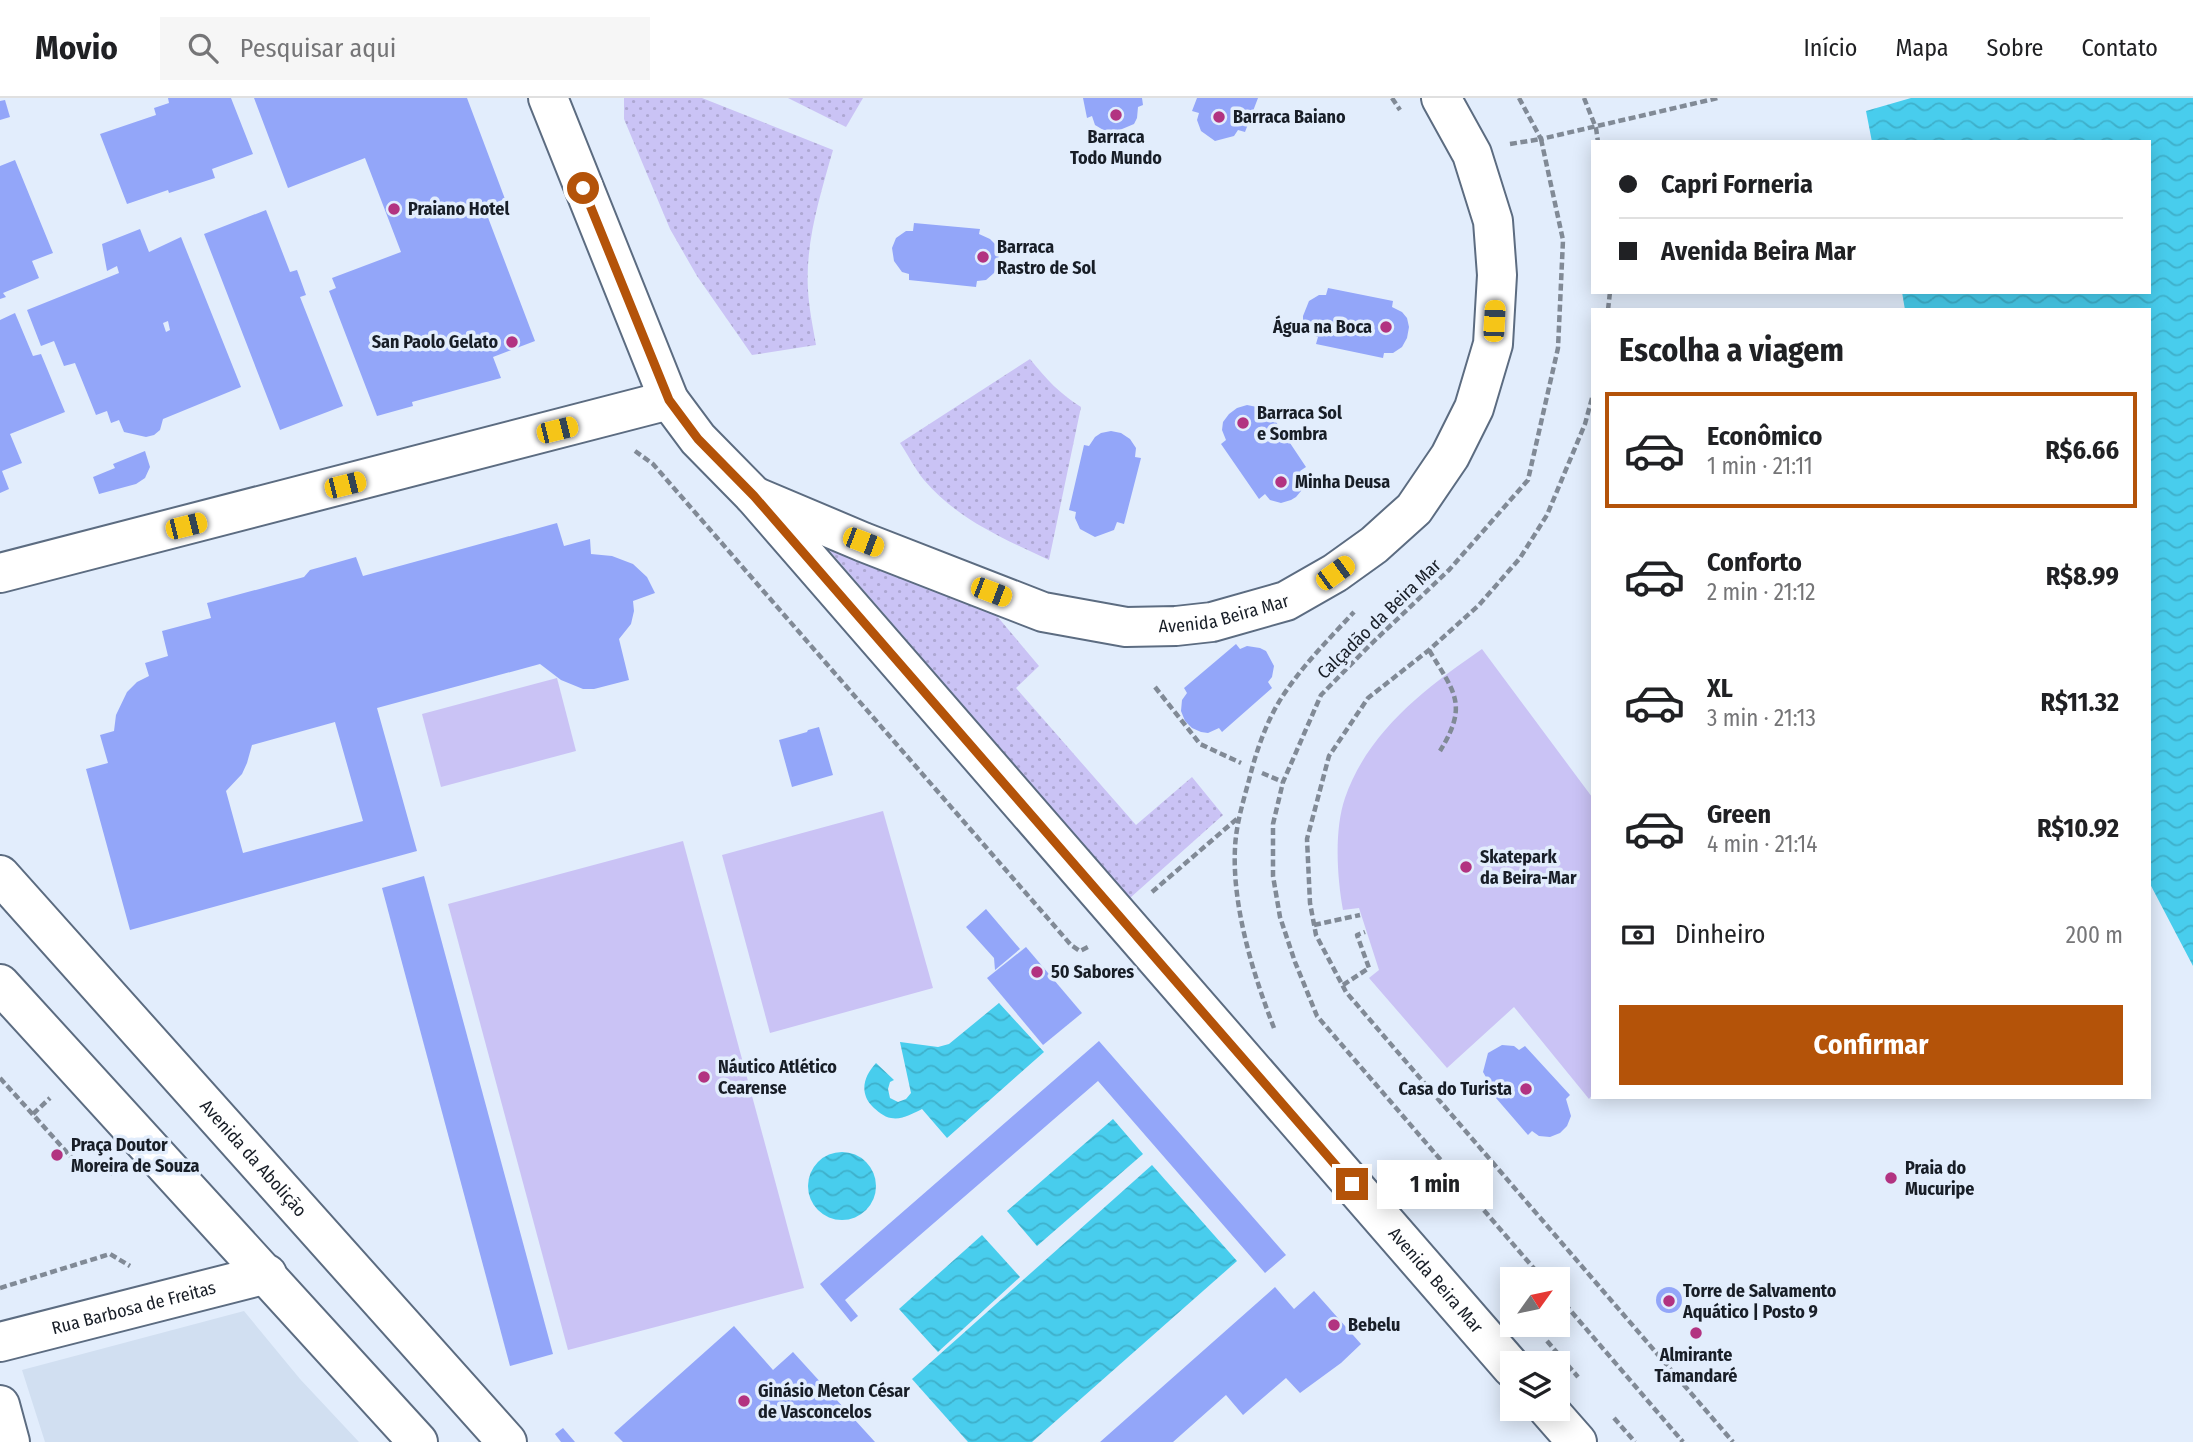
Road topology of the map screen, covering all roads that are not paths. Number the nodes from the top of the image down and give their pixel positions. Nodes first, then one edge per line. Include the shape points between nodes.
1 (548, 98) edge
2 (1441, 98) edge
3 (669, 400) junction
4 (754, 496) junction
5 (0, 573) edge
6 (0, 876) edge
7 (0, 984) edge
8 (267, 1274) junction
9 (0, 1342) edge
10 (1500, 1354) edge
11 (0, 1405) edge
12 (1559, 1421) edge
13 (10, 1442) edge
14 (418, 1442) edge
15 (507, 1442) edge
16 (1577, 1442) edge

1 - 3 main road, Avenida Beira Mar
2 - 4 main road, Avenida Beira Mar via 1472,153 1493,221 1497,275 1493,344 1475,408 1450,456 1413,509 1335,573 1286,601 1212,622 1126,626 1043,612
3 - 4 main road, Avenida Beira Mar via 698,439
3 - 5 main road
4 - 10 main road, Avenida Beira Mar
6 - 15 main road, Avenida da Abolição
7 - 8 main road
8 - 9 main road, Rua Barbosa de Freitas
8 - 14 main road
11 - 13 main road
12 - 16 main road

